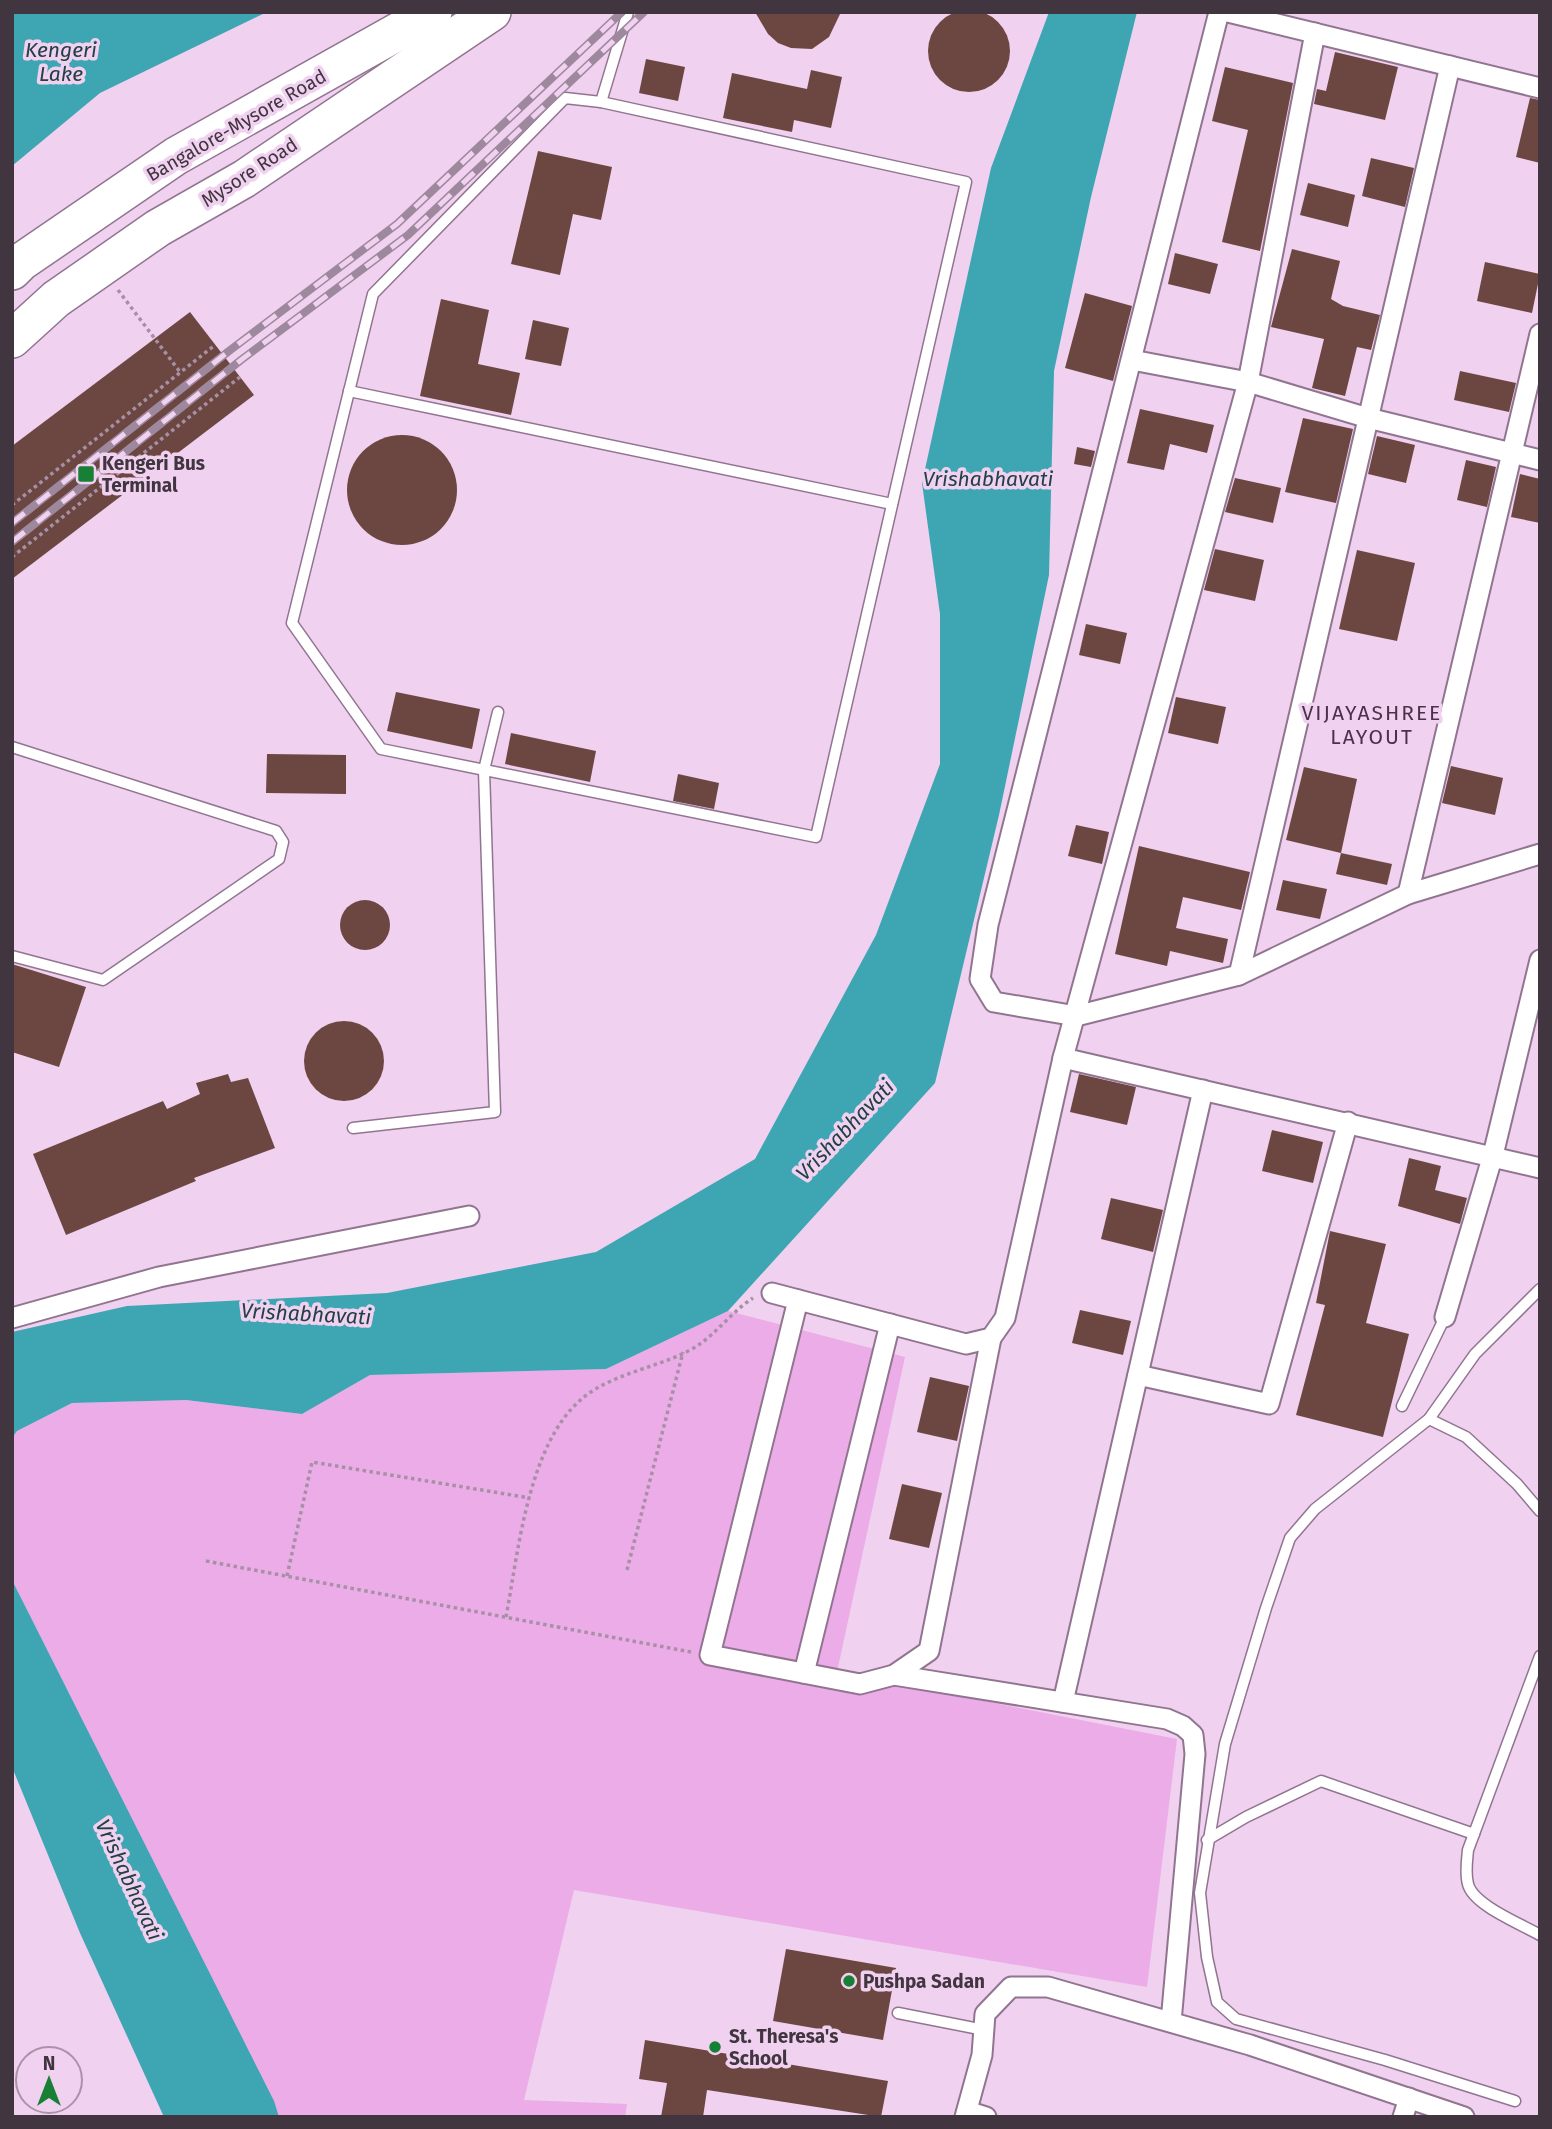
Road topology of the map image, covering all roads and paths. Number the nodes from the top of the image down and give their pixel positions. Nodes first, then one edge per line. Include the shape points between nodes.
1 (433, 12) edge
2 (492, 12) edge
3 (628, 12) edge
4 (1219, 12) edge
5 (1228, 12) edge
6 (1315, 33) junction
7 (1450, 66) junction
8 (1540, 88) edge
9 (601, 102) junction
10 (100, 268) junction
11 (12, 271) edge
12 (1540, 334) edge
13 (12, 340) edge
14 (215, 345) dead end
15 (1132, 359) junction
16 (180, 372) junction
17 (240, 377) dead end
18 (1248, 382) junction
19 (349, 391) junction
20 (1368, 418) junction
21 (1512, 453) junction
22 (1540, 460) edge
23 (892, 504) junction
24 (12, 505) edge
25 (12, 557) edge
26 (498, 712) dead end
27 (12, 747) edge
28 (484, 770) junction
29 (1540, 854) edge
30 (1408, 894) junction
31 (12, 956) edge
32 (1540, 960) edge
33 (1239, 975) junction
34 (1076, 1016) junction
35 (1063, 1058) junction
36 (1203, 1090) junction
37 (1348, 1122) junction
38 (353, 1128) dead end
39 (1493, 1155) junction
40 (1540, 1168) edge
41 (469, 1216) dead end
42 (1540, 1289) edge
43 (772, 1293) joint
44 (798, 1300) junction
45 (1445, 1317) joint
46 (12, 1318) edge
47 (890, 1324) junction
48 (991, 1338) junction
49 (683, 1352) junction
50 (1138, 1375) junction
51 (1402, 1406) dead end
52 (1429, 1419) junction
53 (530, 1498) junction
54 (1540, 1511) edge
55 (206, 1560) dead end
56 (627, 1570) dead end
57 (287, 1576) junction
58 (506, 1617) junction
59 (710, 1656) junction
60 (1540, 1656) edge
61 (804, 1673) junction
62 (894, 1675) junction
63 (1063, 1702) junction
64 (1474, 1834) junction
65 (1207, 1840) junction
66 (1540, 1935) edge
67 (898, 2013) dead end
68 (1171, 2022) junction
69 (984, 2030) junction
70 (1515, 2101) dead end
71 (1406, 2108) edge
72 (972, 2115) edge
73 (1464, 2117) edge

1 - 11 highway, Bangalore-Mysore Road via 176,156
2 - 10 highway, Mysore Road via 244,179 158,228
3 - 9 lane
4 - 15 street
5 - 6 street
6 - 7 street
6 - 18 street
7 - 8 street
7 - 20 street
9 - 19 lane via 565,98 373,294
9 - 23 lane via 966,182
10 - 13 highway, Mysore Road via 56,299
10 - 16 path
12 - 21 street
14 - 16 path
15 - 18 street
15 - 34 street via 988,925 980,979 994,1002
16 - 24 path
17 - 25 path
18 - 20 street
18 - 34 street
19 - 23 lane
19 - 28 lane via 292,624 381,749
20 - 21 street
20 - 33 street
21 - 22 street
21 - 30 street
23 - 28 lane via 816,837
26 - 28 lane
27 - 31 lane via 276,831 283,842 279,859 103,980
28 - 38 lane via 495,1112
29 - 30 street
30 - 33 street
32 - 39 street
33 - 34 street
34 - 35 street
35 - 36 street
35 - 48 street via 1005,1318
36 - 37 street
36 - 50 street
37 - 39 street
37 - 50 street via 1269,1404
39 - 40 street
39 - 45 street
41 - 46 street via 159,1277
42 - 52 lane via 1475,1354
43 - 44 street
43 - 49 path via 751,1299
44 - 47 street
44 - 59 street
45 - 51 lane
47 - 48 street via 966,1344
47 - 61 street
48 - 62 street via 929,1651
49 - 53 path via 622,1375 574,1406 552,1434
49 - 56 path
50 - 63 street
52 - 54 lane via 1465,1437
52 - 65 lane via 1315,1508 1290,1538 1225,1744
53 - 57 path via 312,1462
53 - 58 path
55 - 57 path
57 - 58 path
58 - 59 path
59 - 61 street
60 - 64 lane
61 - 62 street via 860,1684
62 - 63 street
63 - 68 street via 1167,1719 1193,1735
64 - 65 lane via 1321,1781
64 - 66 lane via 1466,1869 1468,1887 1486,1905
65 - 70 lane via 1200,1893 1207,1958 1217,2002 1236,2019
67 - 69 lane
68 - 69 street via 1048,1987 1011,1987 985,2014
68 - 71 street via 1250,2045
69 - 72 street
71 - 73 street

